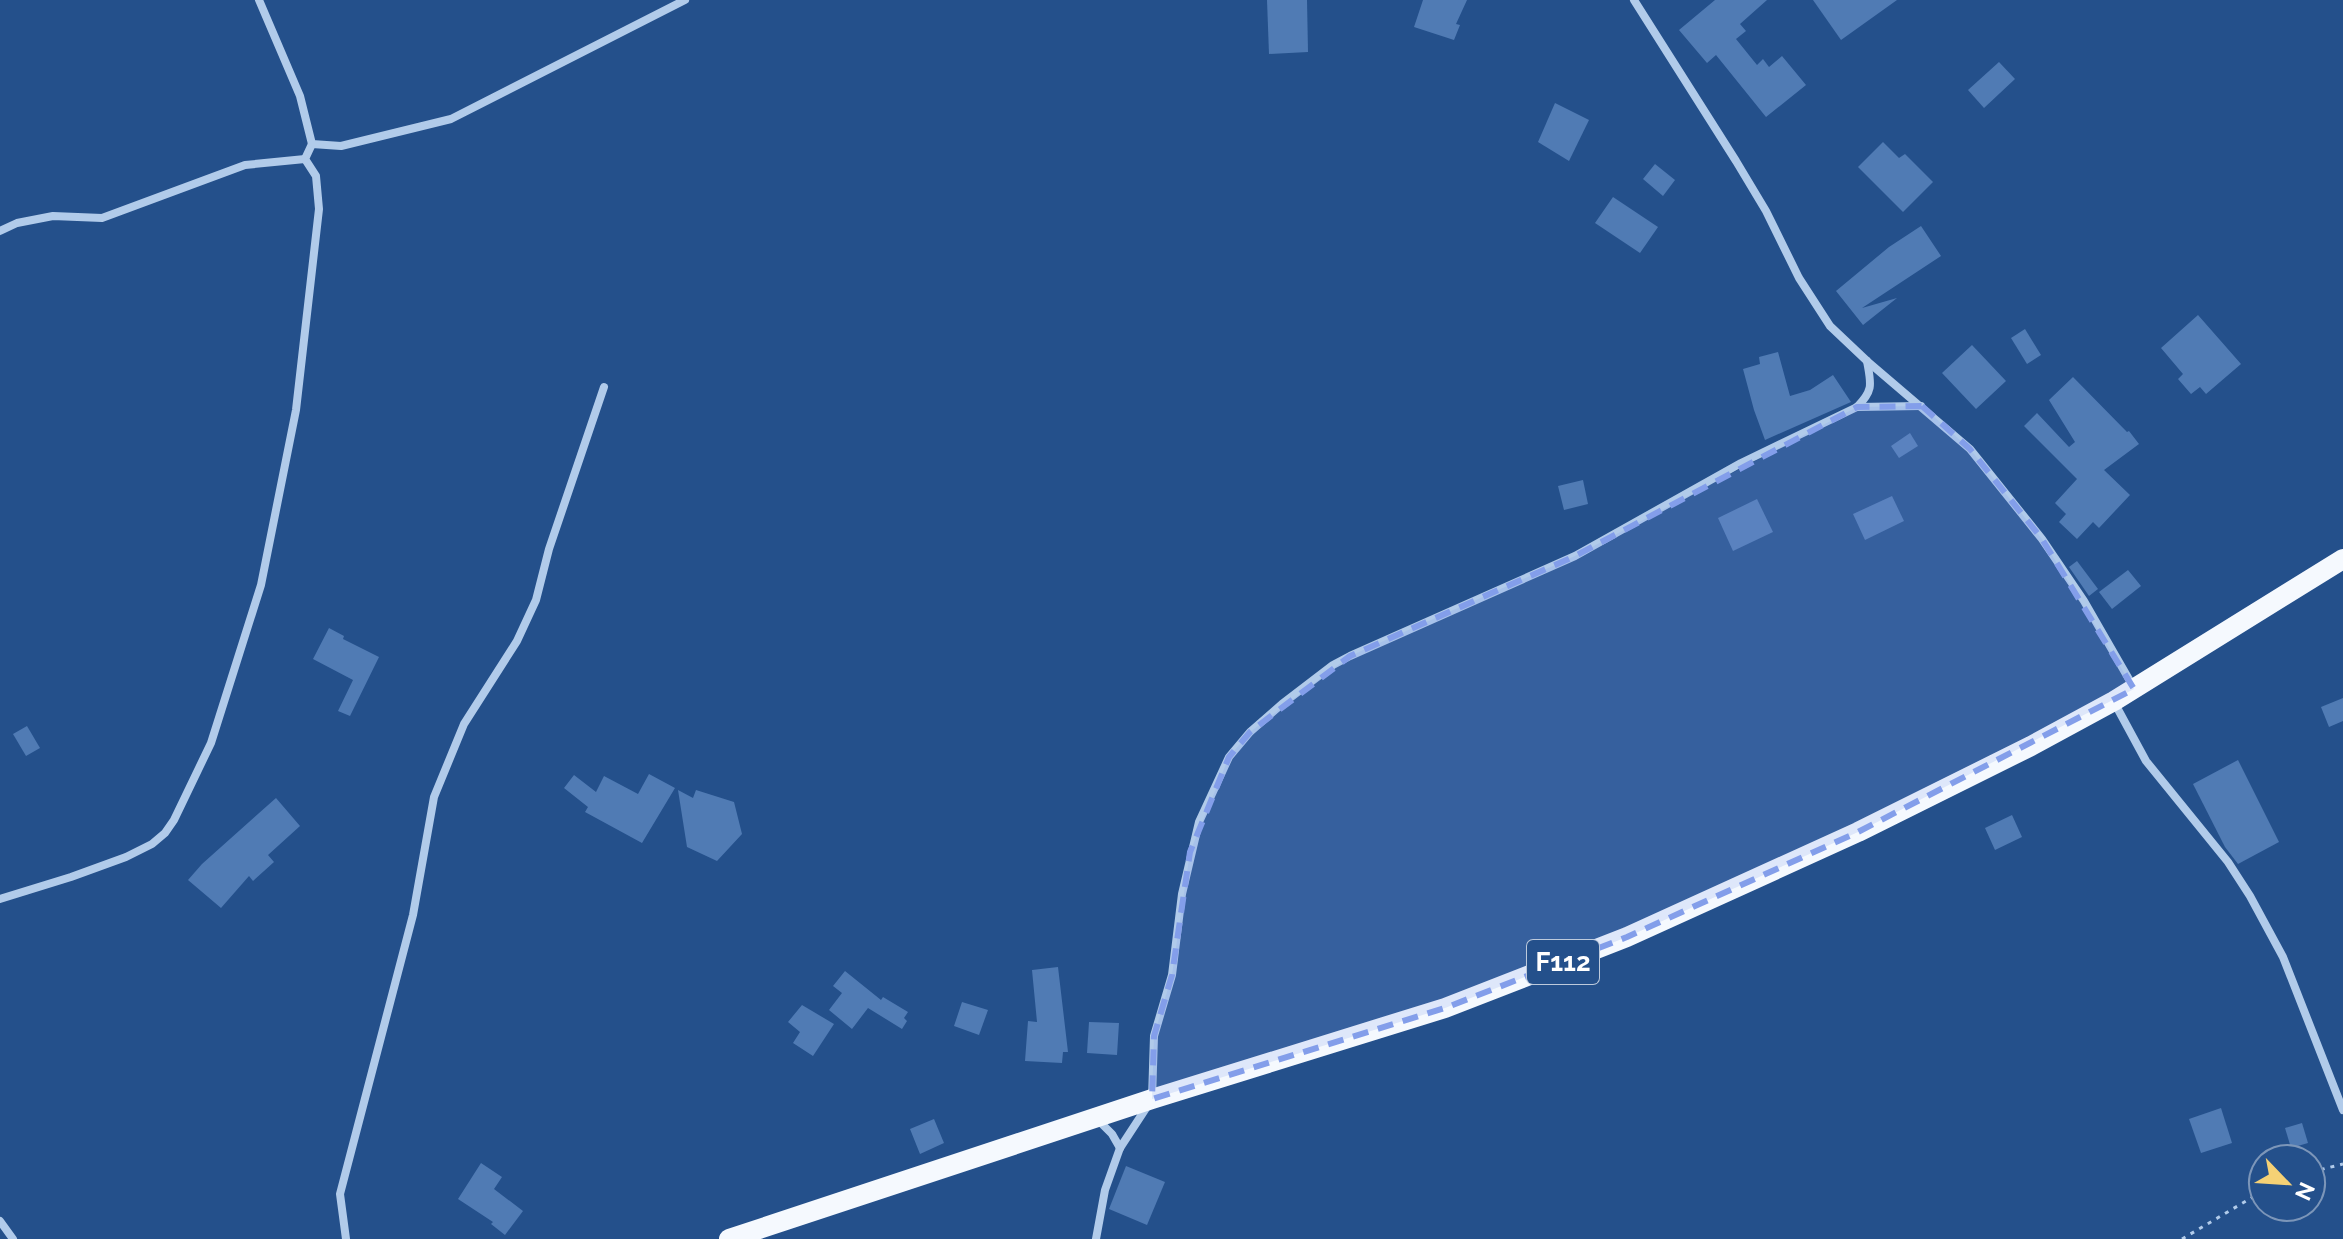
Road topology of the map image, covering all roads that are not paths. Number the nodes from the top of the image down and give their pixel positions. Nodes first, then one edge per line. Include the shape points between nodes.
1 (259, 0) edge
2 (685, 0) edge
3 (1634, 0) edge
4 (312, 144) junction
5 (305, 159) junction
6 (0, 231) edge
7 (1867, 361) junction
8 (604, 387) dead end
9 (1922, 406) junction
10 (1857, 407) junction
11 (2343, 559) edge
12 (2134, 689) junction
13 (2114, 701) junction
14 (0, 899) edge
15 (1152, 1099) junction
16 (2343, 1110) edge
17 (1097, 1119) junction
18 (1120, 1148) junction
19 (0, 1221) edge
20 (13, 1239) edge
21 (346, 1239) edge
22 (729, 1239) edge
23 (1096, 1239) edge

1 - 4 street via 300,96
2 - 4 street via 451,119 341,146
3 - 7 street via 1766,211 1799,278 1830,326
4 - 5 street
5 - 6 street via 245,165 102,218 53,216
5 - 14 street via 316,176 319,209 296,410 261,585 211,743 174,820 152,844
7 - 9 street
7 - 10 street via 1872,385
8 - 21 street via 536,600 517,641 464,724 434,797 413,915 340,1194
9 - 10 street
9 - 12 street via 1970,449 2042,539
10 - 15 street via 1741,463 1575,556 1350,656 1250,732 1229,757 1190,852 1172,975 1154,1036
11 - 12 main road, F112
12 - 13 main road, F112
13 - 15 main road, F112 via 1858,832 1627,937 1445,1008
13 - 16 street via 2146,761 2250,896 2283,957
15 - 17 main road, F112
15 - 18 street
17 - 18 street
17 - 22 main road, F112
18 - 23 street
19 - 20 street

